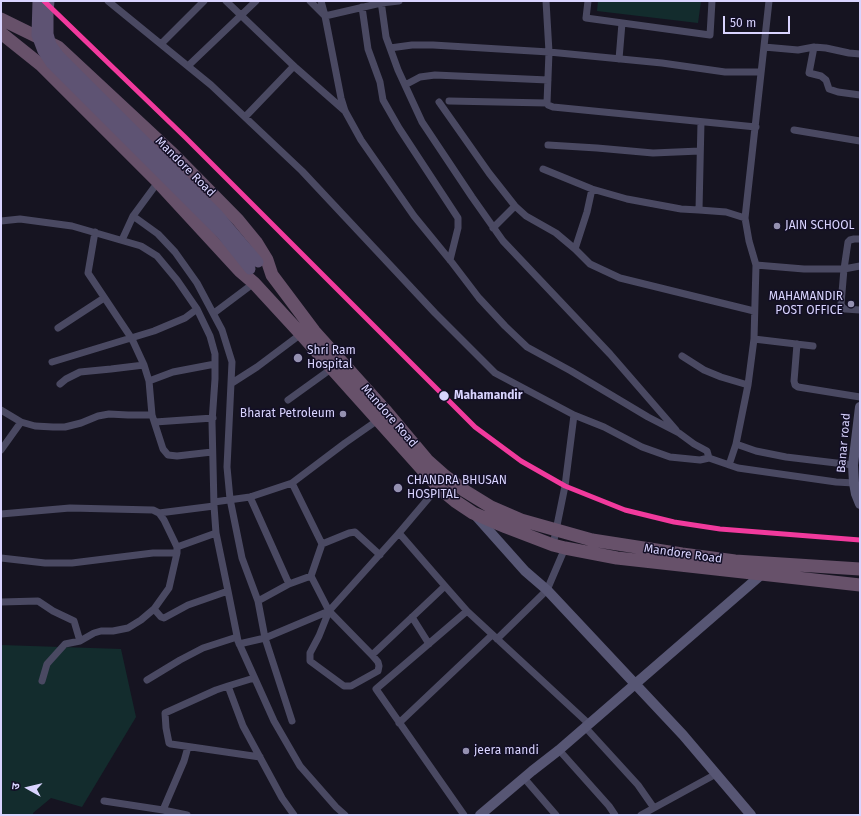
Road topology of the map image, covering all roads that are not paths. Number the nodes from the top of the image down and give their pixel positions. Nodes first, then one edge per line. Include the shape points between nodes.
1 (38, 1) edge
2 (50, 1) edge
3 (108, 1) edge
4 (204, 1) edge
5 (226, 1) edge
6 (256, 1) edge
7 (310, 1) edge
8 (321, 1) edge
9 (399, 1) edge
10 (546, 1) edge
11 (588, 1) edge
12 (712, 1) edge
13 (769, 1) edge
14 (381, 2) edge
15 (362, 7) junction
16 (241, 15) junction
17 (325, 16) junction
18 (1, 19) edge
19 (622, 23) junction
20 (1, 33) edge
21 (161, 44) junction
22 (814, 46) junction
23 (764, 47) junction
24 (390, 48) junction
25 (549, 52) junction
26 (860, 54) edge
27 (619, 59) junction
28 (188, 66) junction
29 (294, 66) junction
30 (761, 72) junction
31 (548, 80) junction
32 (405, 85) junction
33 (860, 95) edge
34 (450, 101) dead end
35 (439, 102) dead end
36 (547, 103) junction
37 (345, 111) junction
38 (244, 117) junction
39 (701, 122) junction
40 (756, 127) junction
41 (794, 130) dead end
42 (860, 141) edge
43 (548, 145) dead end
44 (700, 151) junction
45 (543, 169) dead end
46 (158, 182) junction
47 (592, 189) junction
48 (515, 206) junction
49 (699, 210) junction
50 (133, 216) junction
51 (745, 218) junction
52 (1, 221) edge
53 (493, 228) junction
54 (95, 232) junction
55 (860, 239) edge
56 (122, 240) junction
57 (575, 249) junction
58 (450, 260) junction
59 (756, 265) junction
60 (860, 266) edge
61 (844, 269) junction
62 (254, 283) junction
63 (104, 298) junction
64 (197, 309) junction
65 (860, 310) edge
66 (754, 311) junction
67 (214, 313) junction
68 (58, 328) dead end
69 (301, 334) junction
70 (132, 339) junction
71 (754, 339) junction
72 (797, 344) junction
73 (813, 346) dead end
74 (682, 356) dead end
75 (52, 362) dead end
76 (215, 364) junction
77 (144, 365) junction
78 (331, 369) junction
79 (149, 381) junction
80 (232, 383) junction
81 (60, 384) dead end
82 (748, 385) junction
83 (860, 397) edge
84 (288, 400) dead end
85 (860, 407) edge
86 (1, 410) edge
87 (574, 415) junction
88 (154, 418) junction
89 (213, 418) junction
90 (378, 420) junction
91 (21, 422) junction
92 (679, 433) junction
93 (736, 444) junction
94 (1, 450) edge
95 (212, 452) junction
96 (709, 458) junction
97 (853, 465) junction
98 (729, 466) junction
99 (292, 483) junction
100 (854, 483) junction
101 (438, 487) junction
102 (858, 494) edge
103 (250, 497) junction
104 (230, 499) junction
105 (214, 504) junction
106 (860, 504) edge
107 (473, 512) junction
108 (159, 513) junction
109 (1, 514) edge
110 (556, 530) junction
111 (216, 533) junction
112 (399, 533) junction
113 (322, 544) junction
114 (559, 546) junction
115 (177, 550) junction
116 (380, 555) junction
117 (1, 558) edge
118 (860, 569) edge
119 (761, 575) junction
120 (311, 576) junction
121 (289, 584) junction
122 (860, 585) edge
123 (445, 586) junction
124 (547, 590) junction
125 (228, 591) junction
126 (258, 601) junction
127 (1, 602) edge
128 (154, 608) junction
129 (329, 610) junction
130 (467, 612) junction
131 (412, 617) junction
132 (495, 637) junction
133 (265, 638) junction
134 (238, 640) junction
135 (80, 641) junction
136 (429, 644) junction
137 (372, 655) junction
138 (254, 678) junction
139 (147, 680) dead end
140 (42, 681) dead end
141 (635, 684) junction
142 (228, 686) junction
143 (292, 721) dead end
144 (399, 723) junction
145 (587, 726) junction
146 (188, 747) junction
147 (559, 750) junction
148 (260, 757) junction
149 (716, 774) junction
150 (524, 778) junction
151 (104, 801) dead end
152 (654, 808) junction
153 (163, 810) junction
154 (749, 814) edge
155 (187, 815) edge
156 (294, 815) edge
157 (345, 815) edge
158 (464, 815) edge
159 (481, 815) edge
160 (556, 815) edge
161 (615, 815) edge
162 (641, 815) edge

1 - 2 main road, bridge via 37,35 51,63 254,266 218,215 59,56 51,45 48,34
3 - 21 street
4 - 21 street
5 - 16 street
6 - 16 street
7 - 17 street
8 - 17 street
9 - 14 street
10 - 25 street
11 - 19 street via 586,18
12 - 19 street via 710,34
13 - 23 street
14 - 15 street
14 - 24 street
15 - 17 street
15 - 58 street via 368,49 380,82 383,100 458,218
16 - 28 street
16 - 29 street
17 - 37 street
18 - 110 highway, Mandore Road via 58,48 173,154 232,214 256,242 267,260 272,276 314,331 427,460 465,491 491,507 521,520
19 - 27 street
20 - 46 highway, Mandore Road via 41,65
21 - 28 street
22 - 23 street via 798,50
22 - 26 street
22 - 33 street via 809,73 826,80 829,89
23 - 30 street
24 - 25 street via 433,45
24 - 32 street
25 - 27 street
25 - 31 street
27 - 30 street via 725,72
28 - 38 street
29 - 37 street
29 - 38 street
30 - 40 street
31 - 32 street via 435,75 420,77
31 - 36 street
32 - 53 street via 422,122
34 - 36 street
35 - 48 street
36 - 39 street via 553,107
37 - 58 street via 361,140 405,203
38 - 87 street via 302,170 435,313 495,373
39 - 40 street
39 - 44 street
40 - 51 street
41 - 42 street
43 - 44 street via 653,153
44 - 49 street
45 - 47 street
46 - 50 street
46 - 62 highway, Mandore Road
47 - 49 street via 634,200
47 - 57 street
48 - 53 street
48 - 57 street
49 - 51 street via 726,212
50 - 56 street
50 - 67 street via 158,234 175,252
51 - 59 street via 748,241
52 - 54 street via 20,219
53 - 92 street
54 - 56 street
54 - 63 street via 88,273
55 - 61 street via 848,242
56 - 64 street via 141,246 157,256
57 - 66 street via 590,264 620,278
58 - 92 street via 479,298 527,347
59 - 61 street
59 - 66 street
60 - 61 street
61 - 65 street via 841,304 845,309
62 - 67 street
62 - 69 highway, Mandore Road
63 - 68 street
63 - 70 street
64 - 70 street via 185,318
64 - 76 street via 210,336
66 - 71 street
67 - 80 street via 232,362
69 - 78 highway, Mandore Road
69 - 80 street
70 - 75 street
70 - 77 street
71 - 72 street
71 - 82 street
72 - 73 street
72 - 83 street via 795,385
74 - 82 street via 721,378
76 - 79 street via 172,372
76 - 89 street
77 - 79 street
77 - 81 street via 80,372
78 - 84 street
78 - 90 highway, Mandore Road
79 - 88 street
80 - 104 street via 227,468
82 - 93 street
85 - 97 street, Banar road
86 - 91 street
87 - 96 street via 642,447 670,457 695,460
87 - 110 street via 565,486
88 - 89 street
88 - 91 street via 109,414 53,427
88 - 95 street via 163,449 168,455
89 - 95 street
90 - 99 street
90 - 101 highway, Mandore Road
91 - 94 street
92 - 96 street via 707,451
93 - 97 street via 786,457
93 - 98 street
95 - 105 street
96 - 98 street
97 - 100 street, Banar road
98 - 100 street
99 - 103 street
99 - 113 street
100 - 102 street, Banar road
101 - 107 highway, Mandore Road
101 - 112 street
102 - 106 street, Banar road
103 - 104 street
103 - 121 street
104 - 105 street
104 - 126 street via 242,558
105 - 108 street
105 - 111 street
107 - 114 highway, Mandore Road
107 - 124 street via 525,571
108 - 109 street via 149,510 70,508
108 - 115 street
110 - 114 street
110 - 118 highway, Mandore Road via 592,540 690,555 782,565
111 - 115 street
111 - 125 street
112 - 116 street
112 - 123 street
113 - 116 street via 355,532
113 - 120 street
114 - 119 highway, Mandore Road via 617,558
114 - 124 street
115 - 117 street via 72,563
115 - 128 street via 169,588
116 - 129 street
119 - 122 highway, Mandore Road
119 - 141 street
120 - 121 street
120 - 129 street
121 - 126 street
123 - 130 street
123 - 131 street
124 - 132 street
124 - 141 street
125 - 128 street via 188,604 164,618
125 - 134 street
126 - 133 street
127 - 135 street via 38,601 74,621
128 - 135 street via 128,628 101,631
129 - 133 street
129 - 137 street
129 - 137 street via 310,653 310,661 344,686 351,686 378,671 378,662
130 - 132 street
130 - 136 street
131 - 136 street
131 - 137 street
132 - 144 street
132 - 145 street
133 - 134 street
133 - 143 street
134 - 138 street
134 - 139 street via 203,648
135 - 140 street via 65,644 47,664
136 - 144 street via 376,689
138 - 142 street
138 - 157 street via 274,721 300,766
141 - 145 street
141 - 149 street
142 - 146 street via 165,713 169,743
142 - 148 street via 243,726
144 - 158 street
145 - 147 street
145 - 152 street via 638,785
146 - 148 street
146 - 153 street
147 - 150 street
147 - 161 street
148 - 156 street
149 - 152 street
149 - 154 street
150 - 159 street
150 - 160 street
151 - 153 street
152 - 162 street
153 - 155 street

